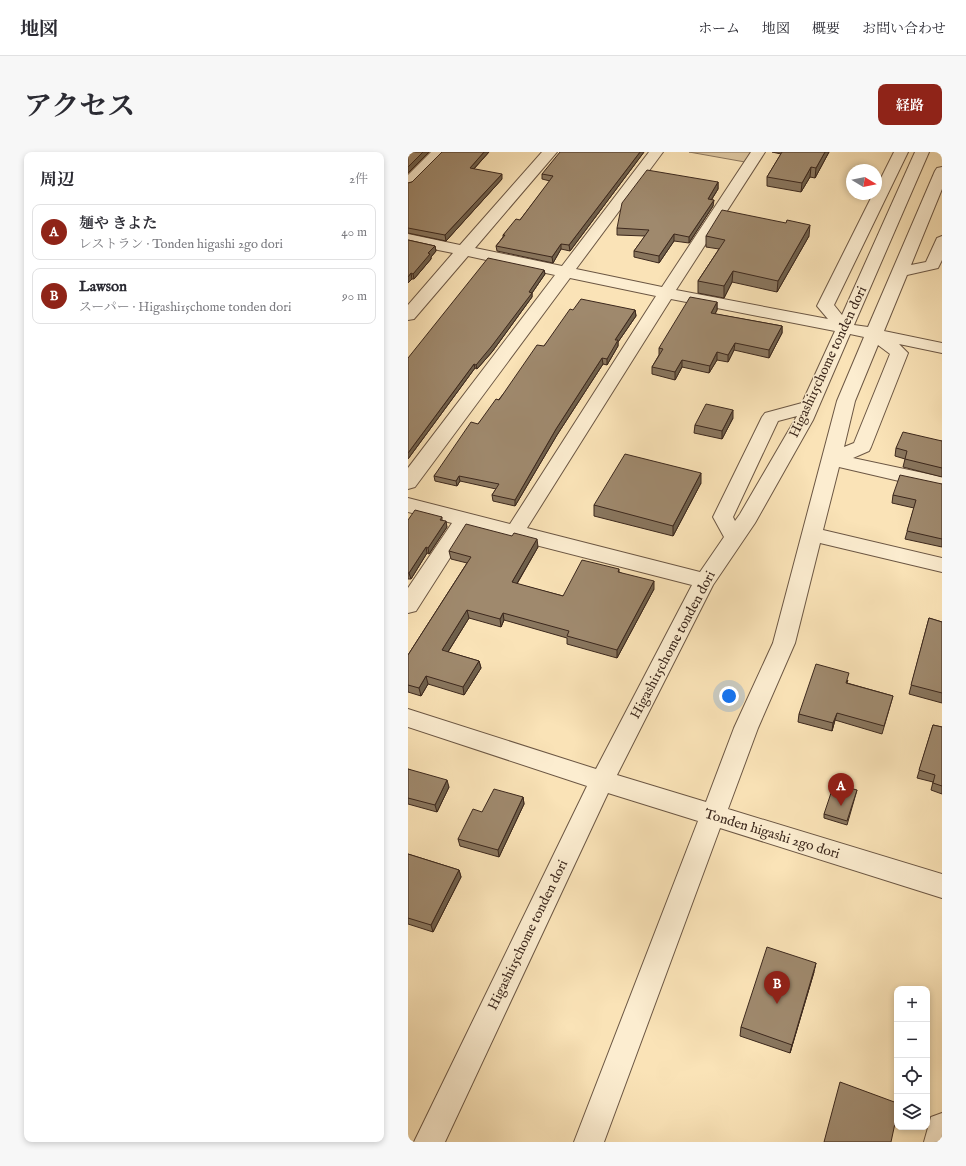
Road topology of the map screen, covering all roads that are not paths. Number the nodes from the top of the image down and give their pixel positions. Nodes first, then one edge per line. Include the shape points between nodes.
1 (439, 152) edge
2 (550, 152) edge
3 (656, 152) edge
4 (758, 152) edge
5 (901, 152) edge
6 (922, 152) edge
7 (942, 170) edge
8 (408, 183) edge
9 (408, 239) edge
10 (942, 241) edge
11 (463, 252) junction
12 (565, 272) junction
13 (900, 272) junction
14 (666, 293) junction
15 (408, 315) edge
16 (845, 328) junction
17 (874, 333) junction
18 (942, 348) edge
19 (831, 459) junction
20 (408, 482) edge
21 (942, 484) edge
22 (408, 505) edge
23 (464, 520) junction
24 (515, 532) junction
25 (812, 534) junction
26 (942, 565) edge
27 (705, 582) junction
28 (408, 604) edge
29 (408, 718) edge
30 (602, 781) junction
31 (713, 816) junction
32 (942, 886) edge
33 (942, 1128) edge
34 (428, 1142) edge
35 (589, 1142) edge
36 (939, 1142) edge

1 - 8 street
2 - 11 street
3 - 12 street
4 - 14 street
5 - 16 street via 825,306
6 - 16 street, Higashi15chome tonden dori
7 - 13 street, Higashi15chome tonden dori
9 - 11 street
10 - 13 street via 932,265
11 - 12 street
11 - 15 street
12 - 14 street
12 - 20 street
13 - 17 street, Higashi15chome tonden dori
14 - 16 street
14 - 24 street
16 - 17 street
16 - 27 street, Higashi15chome tonden dori via 801,426 735,538
17 - 18 street
17 - 19 street, Higashi15chome tonden dori via 846,401
17 - 19 street via 899,353 862,447
19 - 21 street
19 - 25 street, Higashi15chome tonden dori
22 - 23 street
23 - 24 street
23 - 28 street
24 - 27 street
25 - 26 street
25 - 31 street, Higashi15chome tonden dori via 784,643 746,728
27 - 30 street, Higashi15chome tonden dori
29 - 30 street, Tonden higashi 2go dori
30 - 31 street, Tonden higashi 2go dori
30 - 34 street, Higashi15chome tonden dori
31 - 32 street, Tonden higashi 2go dori
31 - 35 street, Higashi15chome tonden dori
33 - 36 street

